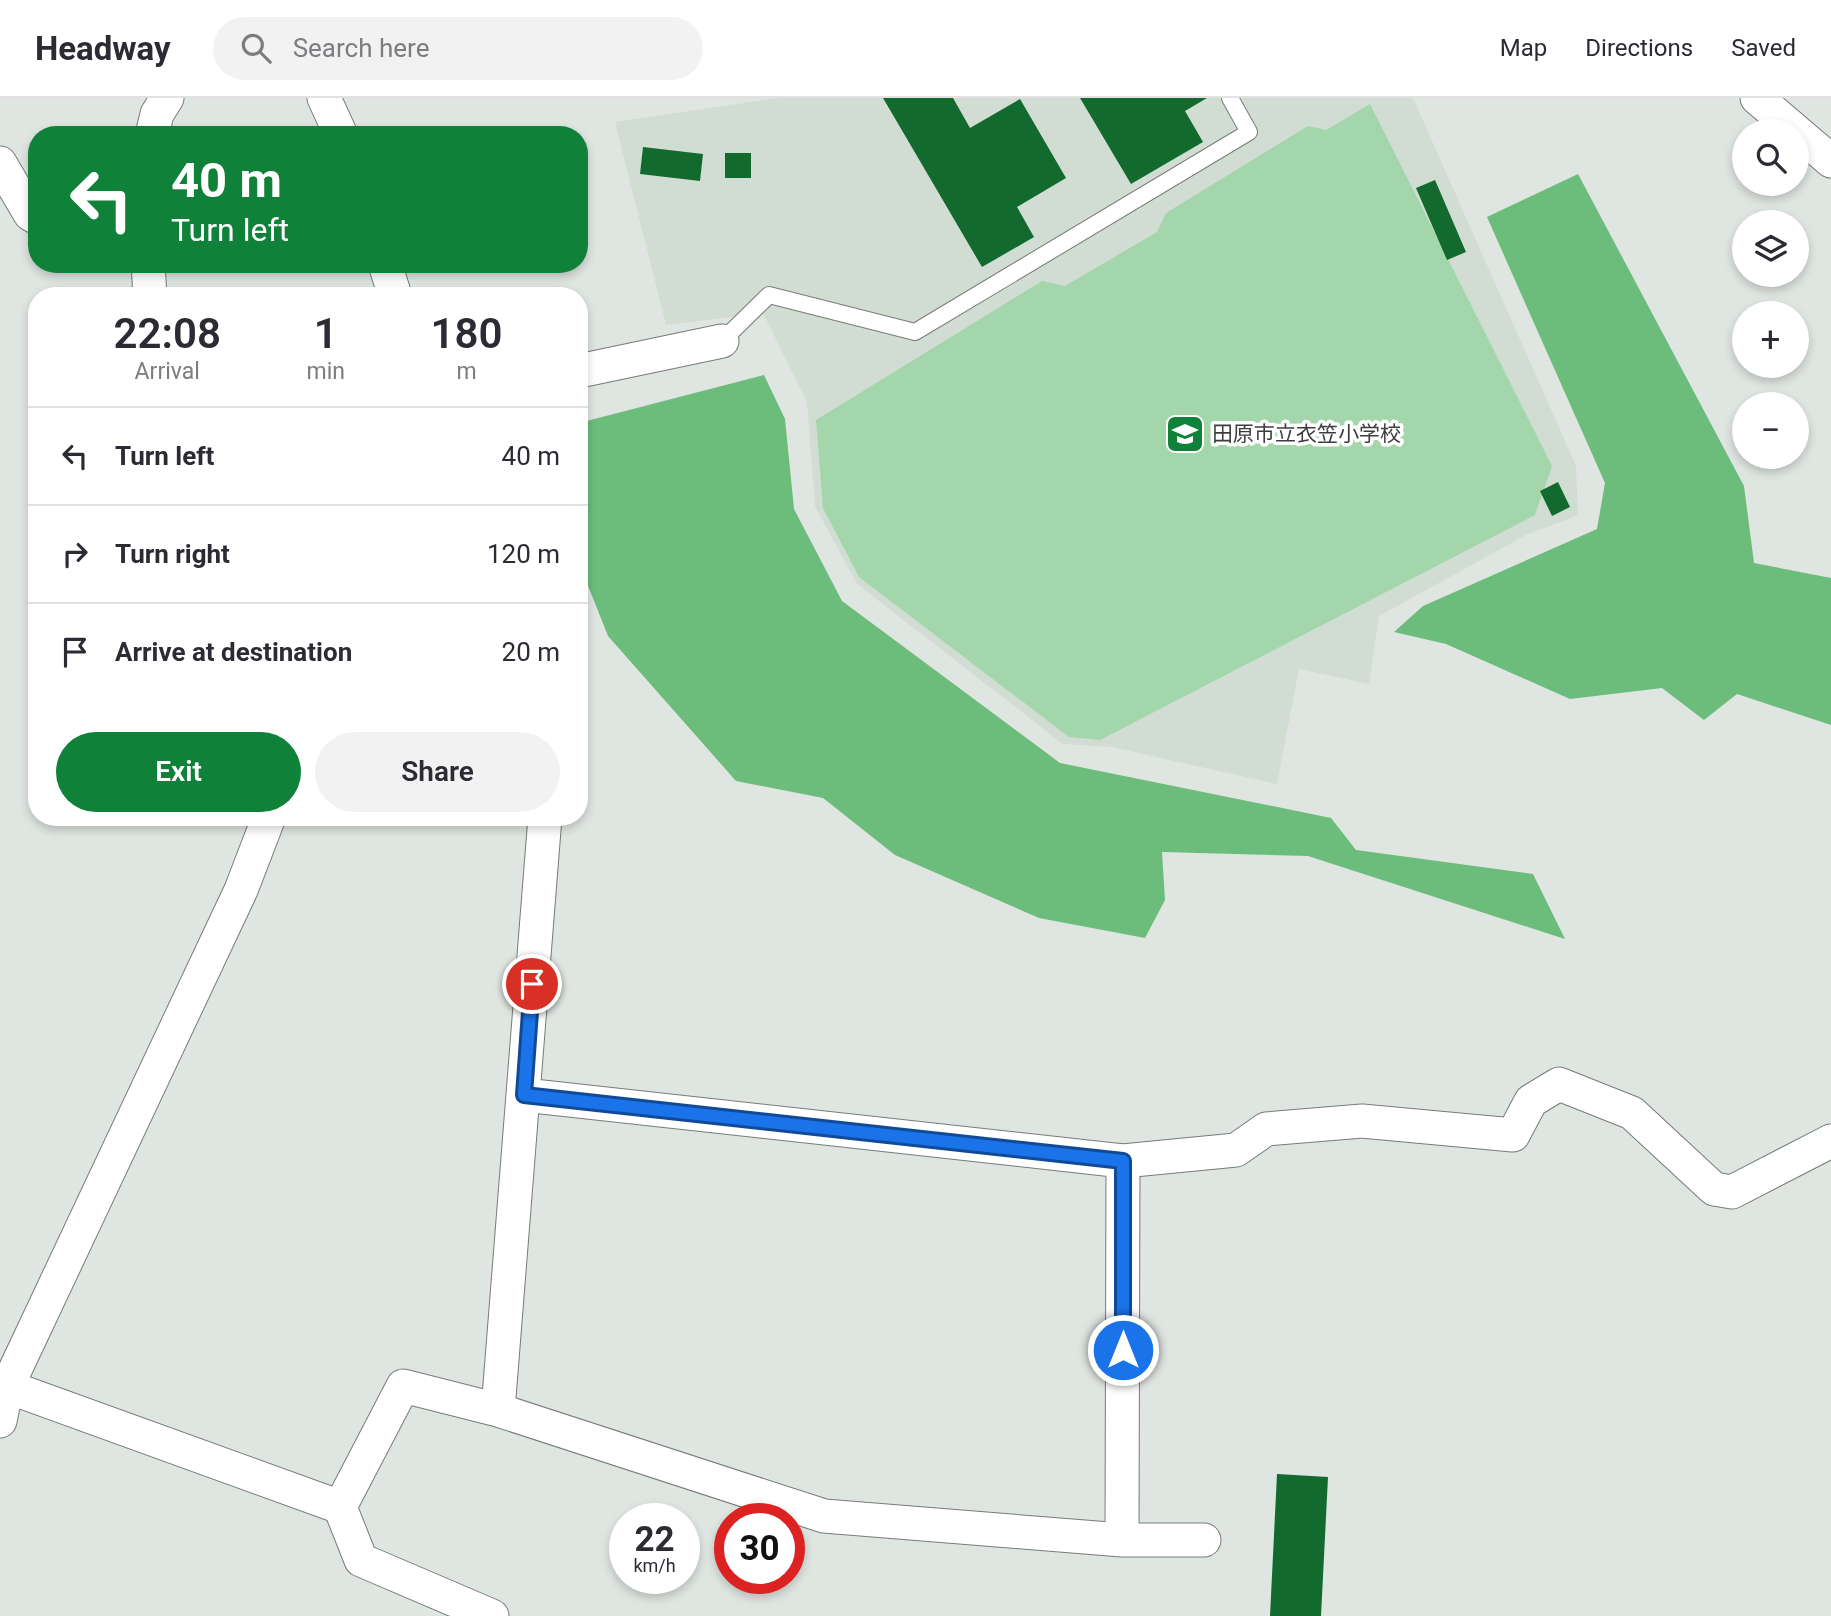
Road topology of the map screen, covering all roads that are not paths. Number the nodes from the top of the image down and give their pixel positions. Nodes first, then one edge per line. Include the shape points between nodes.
1 (167, 98) edge
2 (324, 98) edge
3 (1758, 98) edge
4 (1236, 100) edge
5 (1782, 119) edge
6 (155, 126) edge
7 (337, 126) edge
8 (1809, 142) edge
9 (1831, 161) edge
10 (0, 163) edge
11 (28, 212) edge
12 (722, 341) joint
13 (588, 369) edge
14 (266, 826) edge
15 (544, 826) edge
16 (524, 1095) junction
17 (1831, 1141) edge
18 (1123, 1161) junction
19 (4, 1385) edge
20 (498, 1410) junction
21 (0, 1421) edge
22 (340, 1507) junction
23 (1122, 1540) junction
24 (1204, 1540) dead end
25 (492, 1616) edge

1 - 6 street
2 - 7 street
3 - 5 street
4 - 12 lane via 1249,132 915,332 769,295
8 - 9 street
10 - 11 street
12 - 13 street
14 - 19 street via 241,890
15 - 16 street
16 - 18 street
16 - 20 street
17 - 18 street via 1732,1192 1714,1189 1632,1113 1559,1084 1531,1101 1513,1135 1362,1121 1266,1129 1236,1150
18 - 23 street
19 - 21 street
19 - 22 street
20 - 22 street via 403,1386
20 - 23 street via 824,1516
22 - 25 street via 361,1560
23 - 24 street

